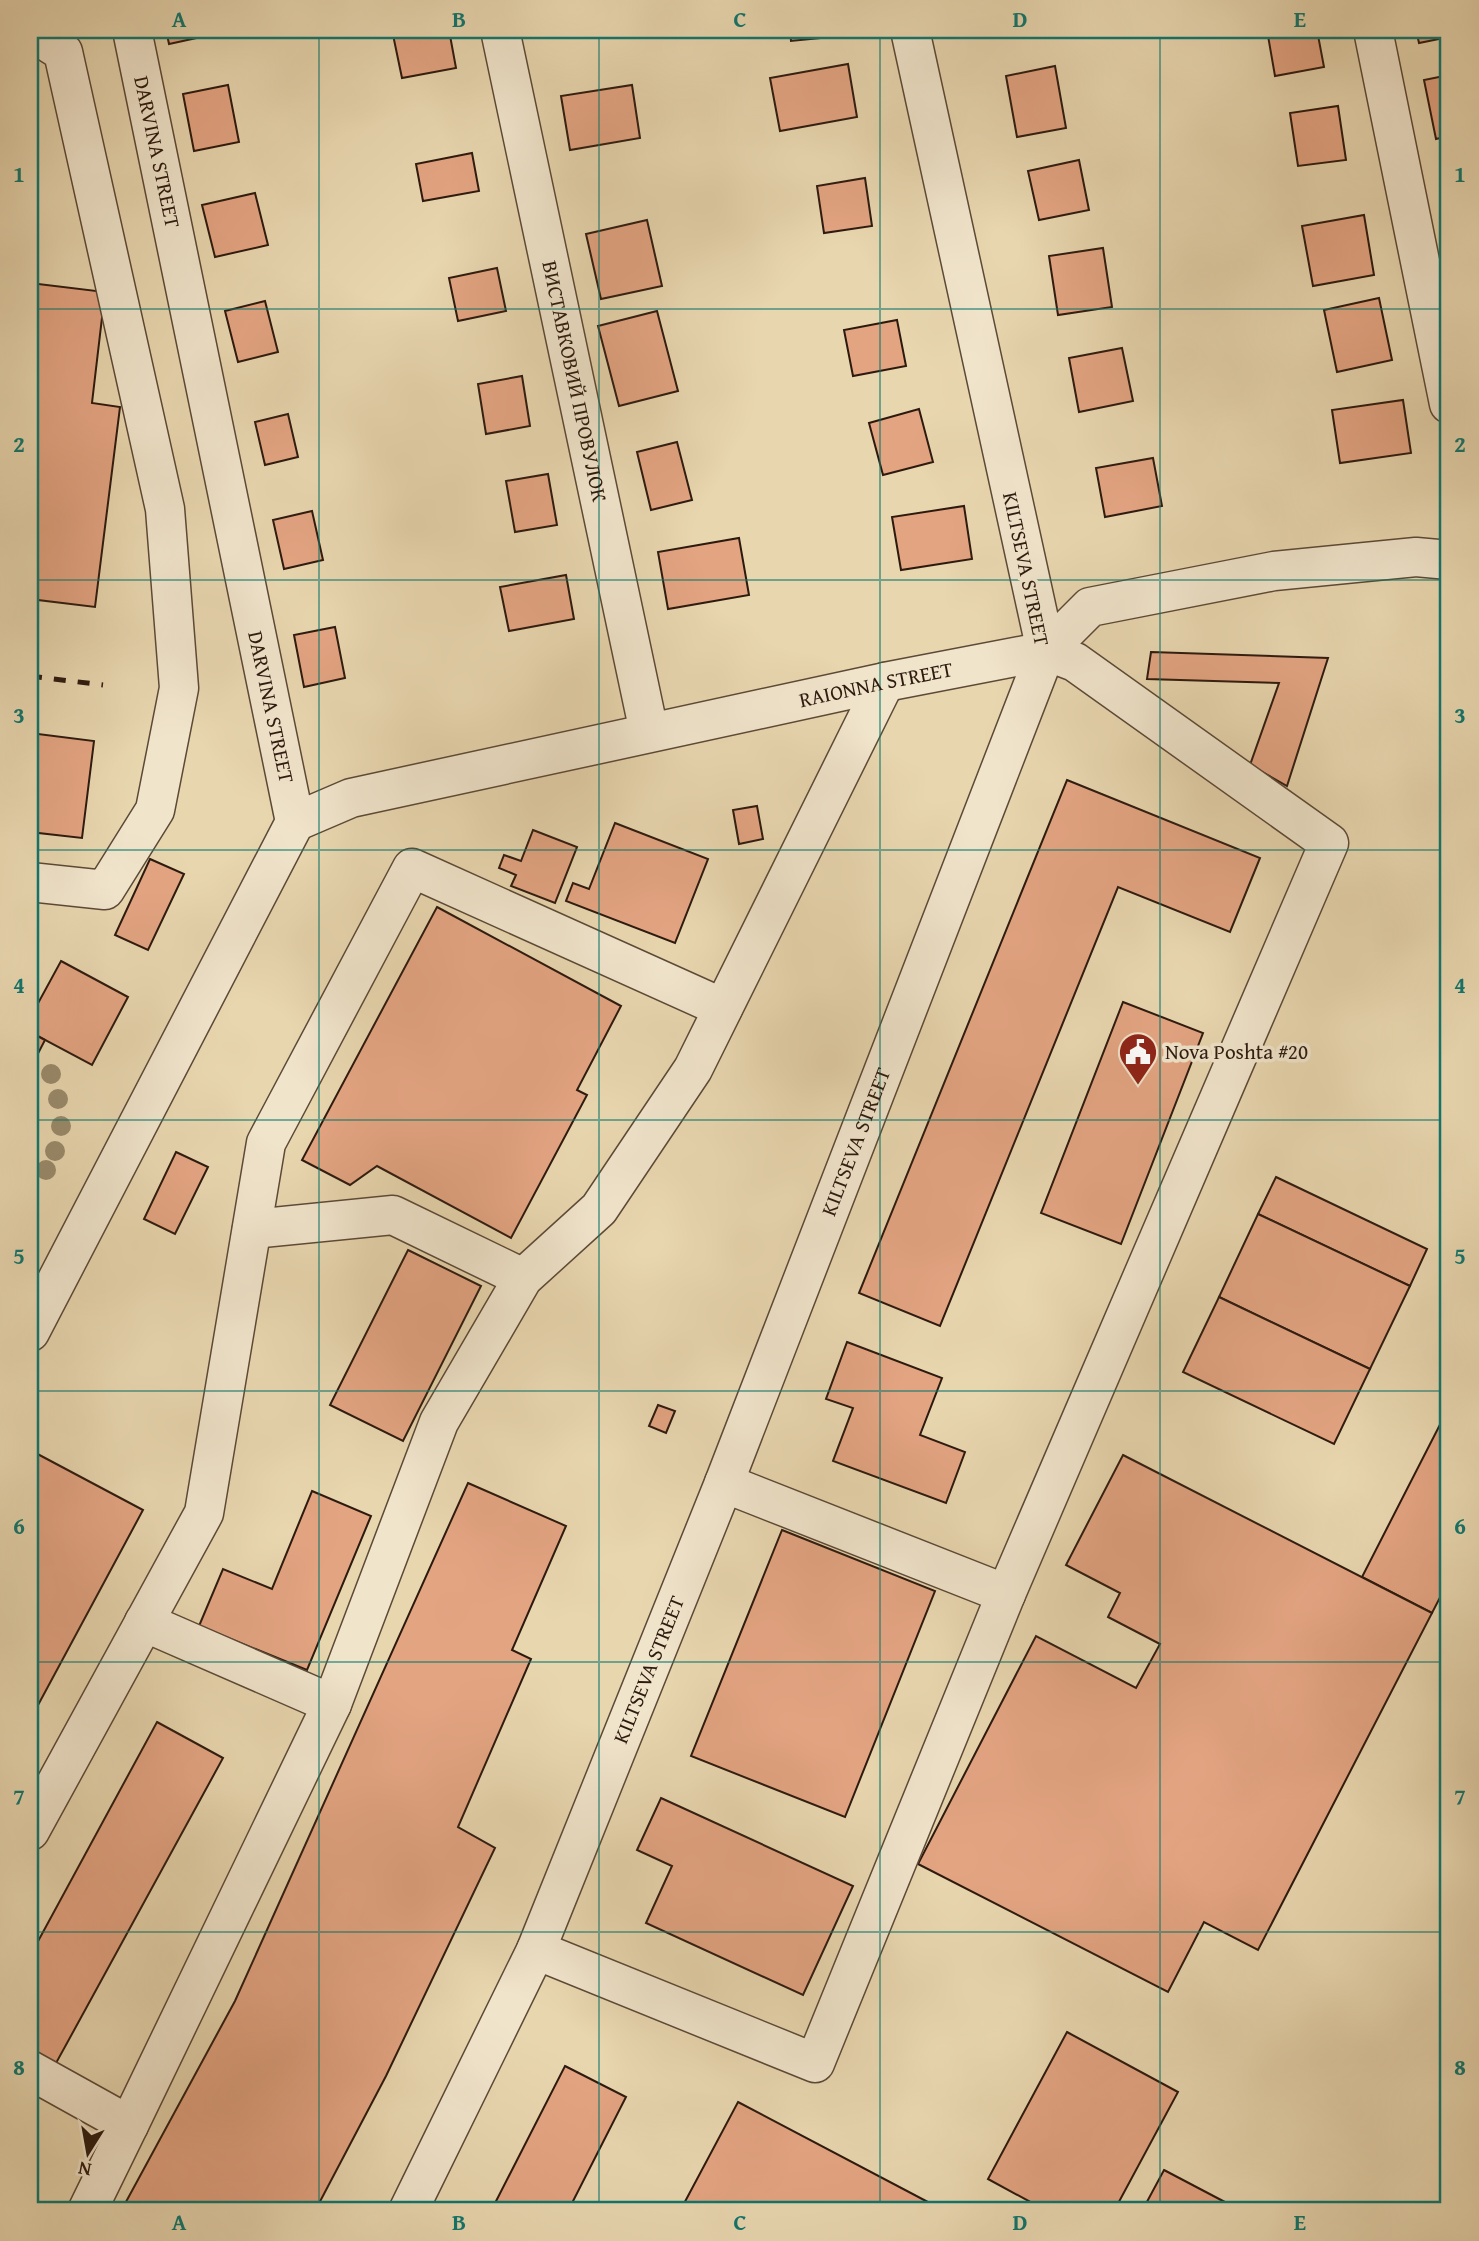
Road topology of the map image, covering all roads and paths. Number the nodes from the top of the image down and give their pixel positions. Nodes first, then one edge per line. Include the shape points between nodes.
1 (132, 30) edge
2 (500, 30) edge
3 (910, 30) edge
4 (1373, 30) edge
5 (30, 31) edge
6 (1449, 404) edge
7 (1449, 560) edge
8 (1046, 651) junction
9 (885, 682) junction
10 (649, 732) junction
11 (295, 822) junction
12 (30, 882) edge
13 (723, 1008) junction
14 (252, 1229) junction
15 (523, 1278) junction
16 (30, 1332) edge
17 (724, 1483) junction
18 (1006, 1594) junction
19 (144, 1622) junction
20 (332, 1704) junction
21 (30, 1831) edge
22 (536, 1950) junction
23 (30, 2070) edge
24 (129, 2125) junction
25 (87, 2211) edge
26 (408, 2211) edge

1 - 11 street, DARVINA STREET
2 - 10 street, ВИСТАВКОВИЙ ПРОВУЛОК
3 - 8 street, KILTSEVA STREET
4 - 6 street
5 - 12 street via 63,52 165,509 179,688 155,810 105,891
7 - 8 street via 1416,557 1274,572 1090,607
8 - 9 street, RAIONNA STREET
8 - 17 street, KILTSEVA STREET
8 - 18 street via 1075,662 1329,843
9 - 10 street, RAIONNA STREET
9 - 13 street
10 - 11 street, RAIONNA STREET via 351,798
11 - 16 street
13 - 14 street via 412,868 266,1143
13 - 15 street via 693,1069 599,1209
14 - 15 street via 393,1215
14 - 19 street via 204,1513
15 - 20 street via 439,1422
17 - 18 street
17 - 22 street, KILTSEVA STREET
18 - 22 street via 815,2063
19 - 20 street
19 - 21 street
20 - 24 street
22 - 26 street, KILTSEVA STREET
23 - 24 street
24 - 25 street

